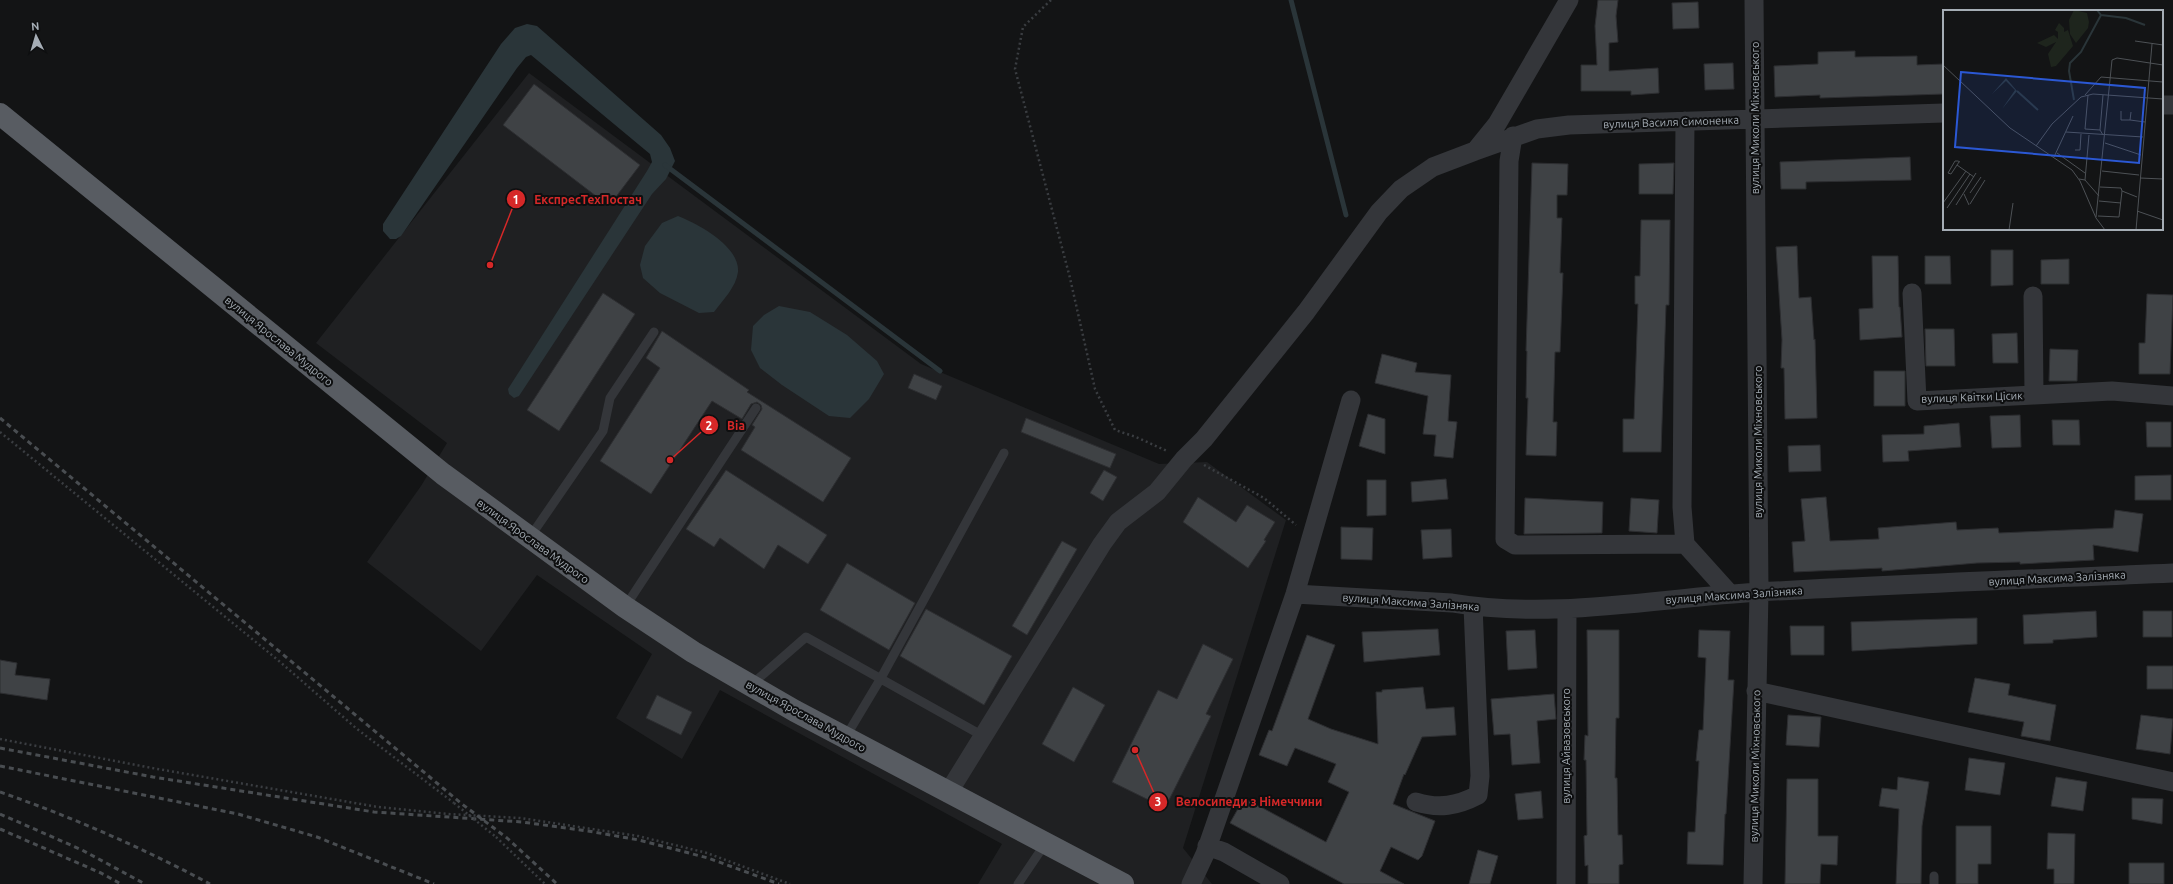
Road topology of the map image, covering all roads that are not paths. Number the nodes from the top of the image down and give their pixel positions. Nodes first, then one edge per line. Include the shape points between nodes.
1 (1569, 0) edge
2 (1754, 0) edge
3 (1943, 113) edge
4 (0, 114) edge
5 (1756, 119) junction
6 (1685, 121) junction
7 (1513, 136) junction
8 (1475, 151) junction
9 (1912, 293) dead end
10 (2033, 296) dead end
11 (654, 332) dead end
12 (2034, 395) junction
13 (2173, 396) edge
14 (1351, 400) dead end
15 (756, 408) dead end
16 (1004, 453) dead end
17 (529, 538) junction
18 (1685, 544) junction
19 (2173, 573) edge
20 (1759, 592) junction
21 (1295, 594) junction
22 (1730, 594) junction
23 (1473, 606) junction
24 (625, 608) junction
25 (1567, 609) junction
26 (880, 678) junction
27 (750, 686) junction
28 (1756, 691) junction
29 (984, 736) junction
30 (846, 738) junction
31 (2173, 782) edge
32 (948, 793) junction
33 (1416, 802) dead end
34 (1046, 844) junction
35 (1207, 846) junction
36 (1018, 884) edge
37 (1123, 884) edge
38 (1191, 884) edge
39 (1280, 884) edge
40 (1566, 884) edge
41 (1753, 884) edge

1 - 8 street via 1497,124
2 - 5 street, вулиця Миколи Міхновського
3 - 5 street, вулиця Василя Симоненка
4 - 17 highway, вулиця Ярослава Мудрого via 443,474
5 - 6 street, вулиця Василя Симоненка
5 - 20 street, вулиця Миколи Міхновського
6 - 7 street, вулиця Василя Симоненка via 1569,125 1537,128
6 - 18 street via 1682,507
7 - 8 street, вулиця Василя Симоненка
7 - 18 street via 1509,161 1505,539 1514,545
8 - 29 street, вулиця Василя Симоненка via 1433,167 1401,189 1379,212 1306,312 1204,439 1157,492 1118,522
9 - 12 street, вулиця Квітки Цісик via 1917,401
10 - 12 street, вулиця Квітки Цісик
11 - 17 lane via 610,398 603,431
12 - 13 street via 2112,391
14 - 21 street
15 - 24 lane
16 - 26 lane
17 - 24 highway, вулиця Ярослава Мудрого
18 - 22 street
19 - 20 street, вулиця Максима Залізняка
20 - 22 street, вулиця Максима Залізняка
20 - 28 street, вулиця Миколи Міхновського
21 - 23 street, вулиця Максима Залізняка
21 - 35 street
22 - 25 street, вулиця Максима Залізняка
23 - 25 street, вулиця Максима Залізняка
23 - 33 street via 1480,776 1478,795 1461,804 1440,806
24 - 27 highway, вулиця Ярослава Мудрого
25 - 40 street, вулиця Айвазовського
26 - 27 lane via 806,637
26 - 29 lane
26 - 30 lane
27 - 30 highway, вулиця Ярослава Мудрого
28 - 31 street
28 - 41 street, вулиця Миколи Міхновського
29 - 32 street, вулиця Василя Симоненка
30 - 32 highway, вулиця Ярослава Мудрого
32 - 34 highway, вулиця Ярослава Мудрого
34 - 36 lane
34 - 37 highway, вулиця Ярослава Мудрого
35 - 38 street
35 - 39 street via 1224,852

